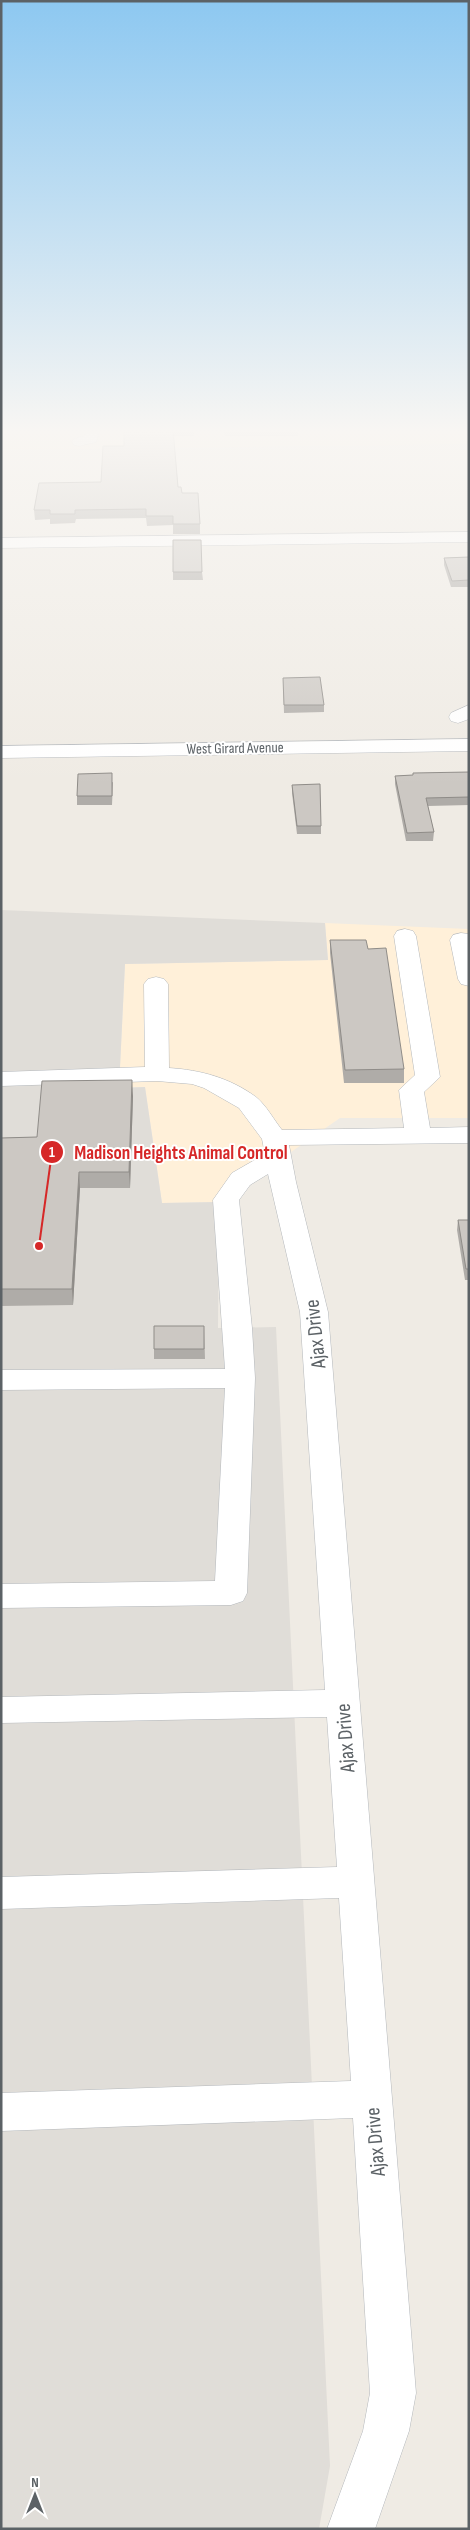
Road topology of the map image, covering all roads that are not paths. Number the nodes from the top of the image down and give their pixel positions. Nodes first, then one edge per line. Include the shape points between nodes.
1 (469, 745) edge
2 (1, 752) edge
3 (405, 936) dead end
4 (469, 941) edge
5 (469, 979) edge
6 (156, 984) dead end
7 (157, 1074) junction
8 (1, 1078) edge
9 (418, 1135) junction
10 (469, 1135) edge
11 (276, 1148) junction
12 (240, 1378) junction
13 (1, 1380) edge
14 (1, 1596) edge
15 (343, 1703) junction
16 (1, 1710) edge
17 (355, 1882) junction
18 (1, 1893) edge
19 (371, 2098) junction
20 (1, 2112) edge
21 (351, 2529) edge

1 - 2 street, West Girard Avenue
3 - 9 street via 428,1077 411,1090
4 - 5 street via 461,940
6 - 7 street
7 - 8 street
7 - 11 street via 176,1074 213,1082 248,1103
9 - 10 street
9 - 11 street
11 - 12 street via 241,1179 226,1200
11 - 15 street, Ajax Drive via 280,1177 314,1312
12 - 13 street
12 - 14 street via 231,1593
15 - 16 street
15 - 17 street, Ajax Drive
17 - 18 street
17 - 19 street, Ajax Drive
19 - 20 street
19 - 21 street, Ajax Drive via 393,2393 386,2431

